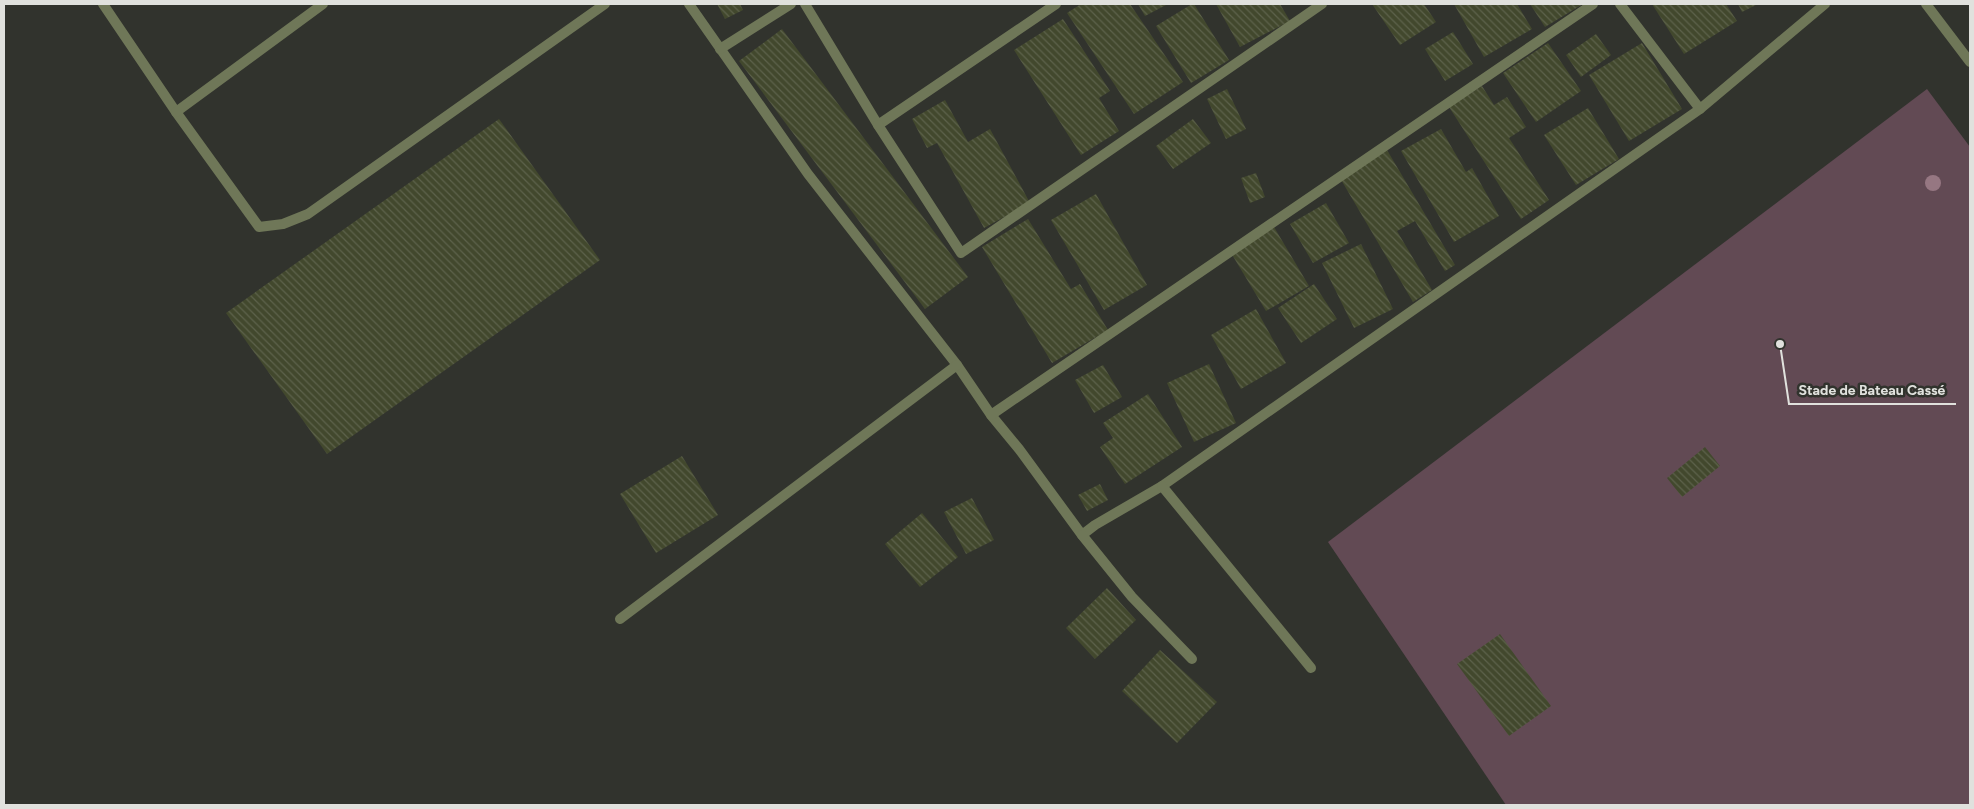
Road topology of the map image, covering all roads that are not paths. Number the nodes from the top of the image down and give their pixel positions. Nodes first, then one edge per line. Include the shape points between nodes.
1 (323, 4) edge
2 (605, 4) edge
3 (689, 4) edge
4 (791, 4) edge
5 (805, 4) edge
6 (1056, 4) edge
7 (1322, 4) edge
8 (1593, 4) edge
9 (1620, 4) edge
10 (1825, 4) edge
11 (1926, 4) edge
12 (109, 6) edge
13 (720, 49) junction
14 (1970, 62) edge
15 (1700, 110) junction
16 (176, 112) junction
17 (878, 125) junction
18 (957, 365) junction
19 (991, 414) junction
20 (1162, 486) junction
21 (1082, 535) junction
22 (620, 619) dead end
23 (1192, 659) dead end
24 (1310, 668) dead end

1 - 16 street
2 - 16 street via 308,214 283,224 259,227
3 - 13 street
4 - 13 street
5 - 17 street
6 - 17 street
7 - 17 street via 961,253
8 - 19 street
9 - 15 street
10 - 15 street
11 - 14 street
12 - 16 street
13 - 18 street via 808,174
15 - 20 street
18 - 19 street
18 - 22 street
19 - 21 street
20 - 21 street
20 - 24 street
21 - 23 street via 1132,596

